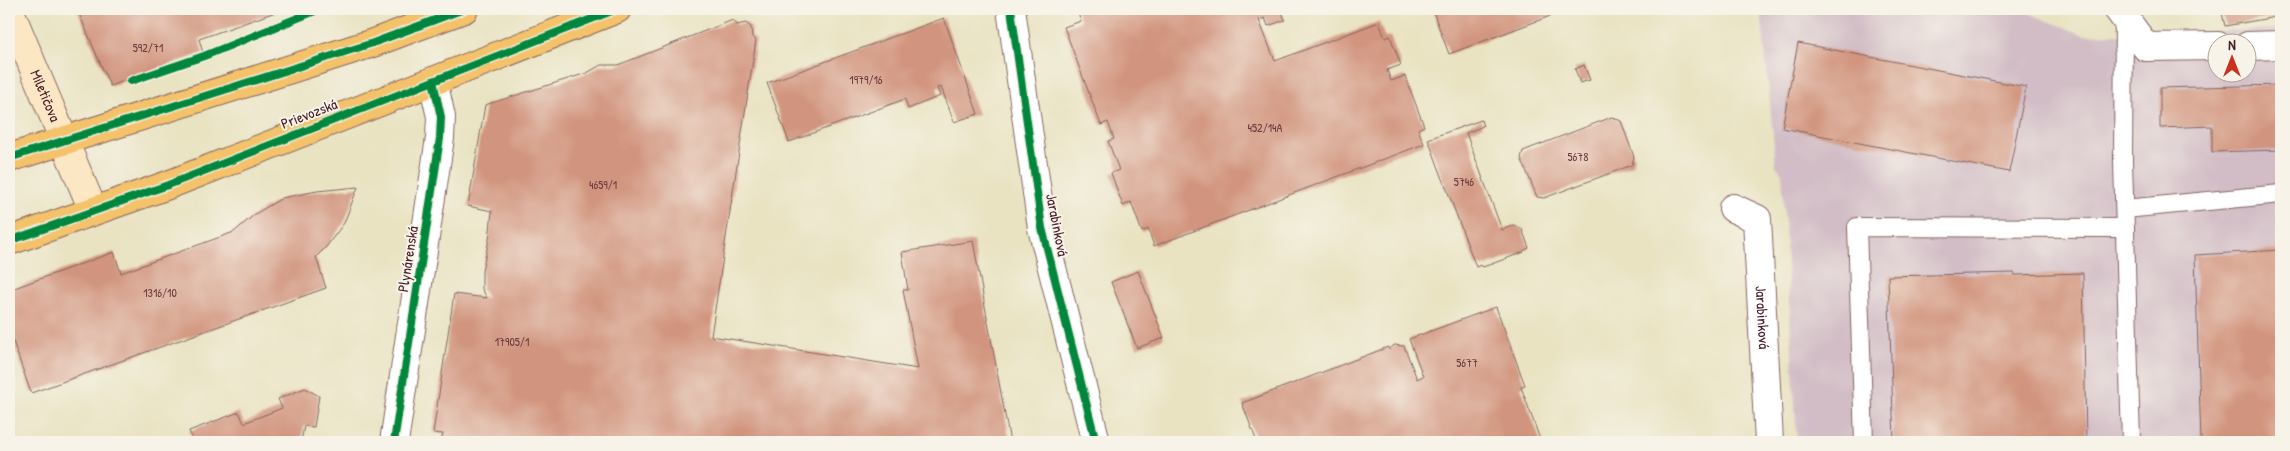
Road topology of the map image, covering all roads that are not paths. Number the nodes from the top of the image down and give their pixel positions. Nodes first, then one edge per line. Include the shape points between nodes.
1 (9, 9) edge
2 (464, 9) edge
3 (617, 9) edge
4 (1011, 9) edge
5 (2121, 13) edge
6 (2281, 44) edge
7 (2258, 45) edge
8 (2208, 46) edge
9 (433, 81) junction
10 (66, 140) junction
11 (9, 158) edge
12 (2281, 194) edge
13 (1732, 208) dead end
14 (2125, 209) junction
15 (93, 210) junction
16 (2125, 228) junction
17 (9, 241) edge
18 (394, 442) edge
19 (1096, 442) edge
20 (1769, 442) edge
21 (1864, 442) edge
22 (2131, 442) edge

1 - 10 street, Miletičova
2 - 10 main road via 373,43
3 - 9 main road, Prievozská
4 - 19 street, Jarabinková via 1042,228
5 - 8 street via 2146,47
5 - 14 lane
6 - 7 street
9 - 15 main road, Prievozská
9 - 18 street, Plynárenská via 441,117 440,138
10 - 11 main road
10 - 15 street, Miletičova
12 - 14 lane
13 - 20 street, Jarabinková via 1757,219
14 - 16 lane
15 - 17 main road, Prievozská
16 - 21 lane via 1857,227
16 - 22 lane

